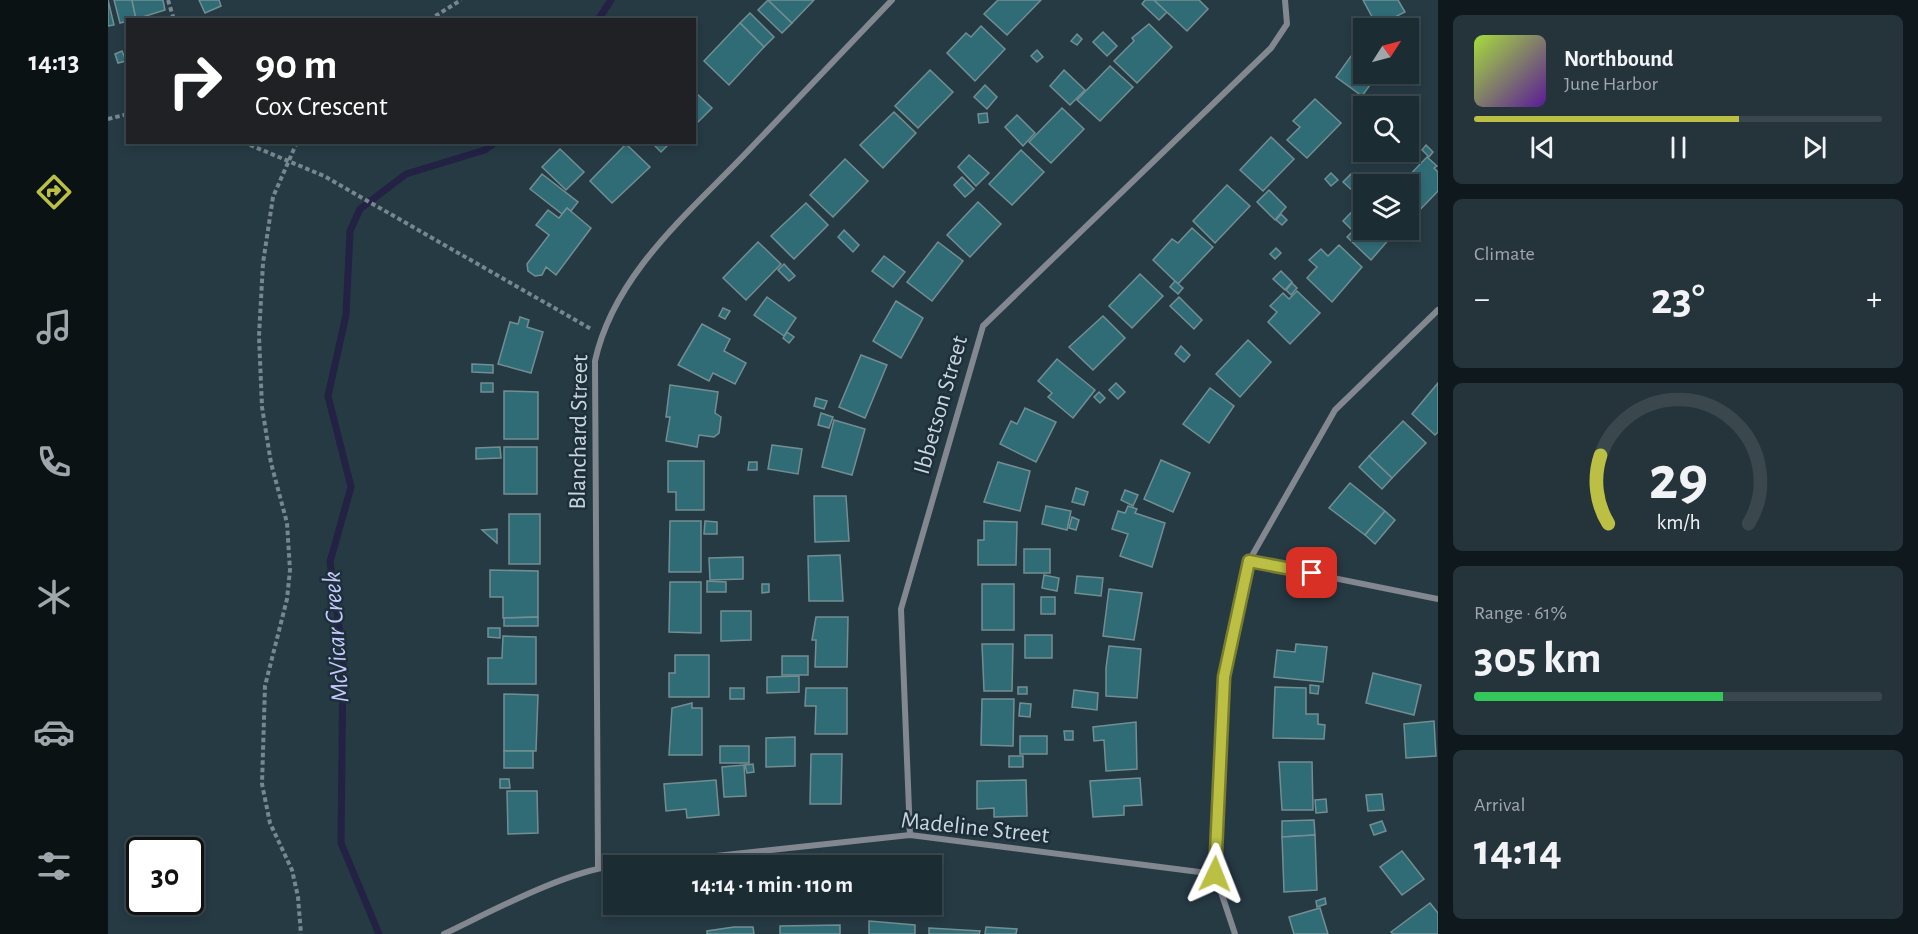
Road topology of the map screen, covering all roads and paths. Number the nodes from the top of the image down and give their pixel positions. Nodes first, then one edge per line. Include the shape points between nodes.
1 (168, 0) edge
2 (460, 0) edge
3 (892, 0) edge
4 (1285, 0) edge
5 (173, 18) edge
6 (432, 18) edge
7 (126, 114) edge
8 (108, 119) edge
9 (248, 144) edge
10 (296, 144) edge
11 (289, 159) junction
12 (1438, 310) edge
13 (601, 335) junction
14 (1249, 561) junction
15 (1438, 599) edge
16 (910, 835) junction
17 (724, 855) edge
18 (603, 867) edge
19 (598, 868) junction
20 (1215, 874) junction
21 (300, 933) edge
22 (444, 934) edge
23 (1234, 934) edge

1 - 5 path
2 - 6 path
3 - 13 street, Blanchard Street via 671,231 613,306
4 - 16 street, Ibbetson Street via 1287,24 1271,48 983,326 901,609
7 - 8 path
9 - 11 path
10 - 11 path
11 - 13 path
11 - 21 path via 273,197 260,336 262,407 271,463 287,523 290,570 265,686 262,784 270,823 292,870
12 - 14 street via 1335,410
13 - 19 street, Blanchard Street via 595,361
14 - 15 street
14 - 20 street via 1224,677
16 - 17 street, Madeline Street
16 - 20 street, Madeline Street
18 - 19 street
19 - 22 street via 518,899
20 - 23 street

